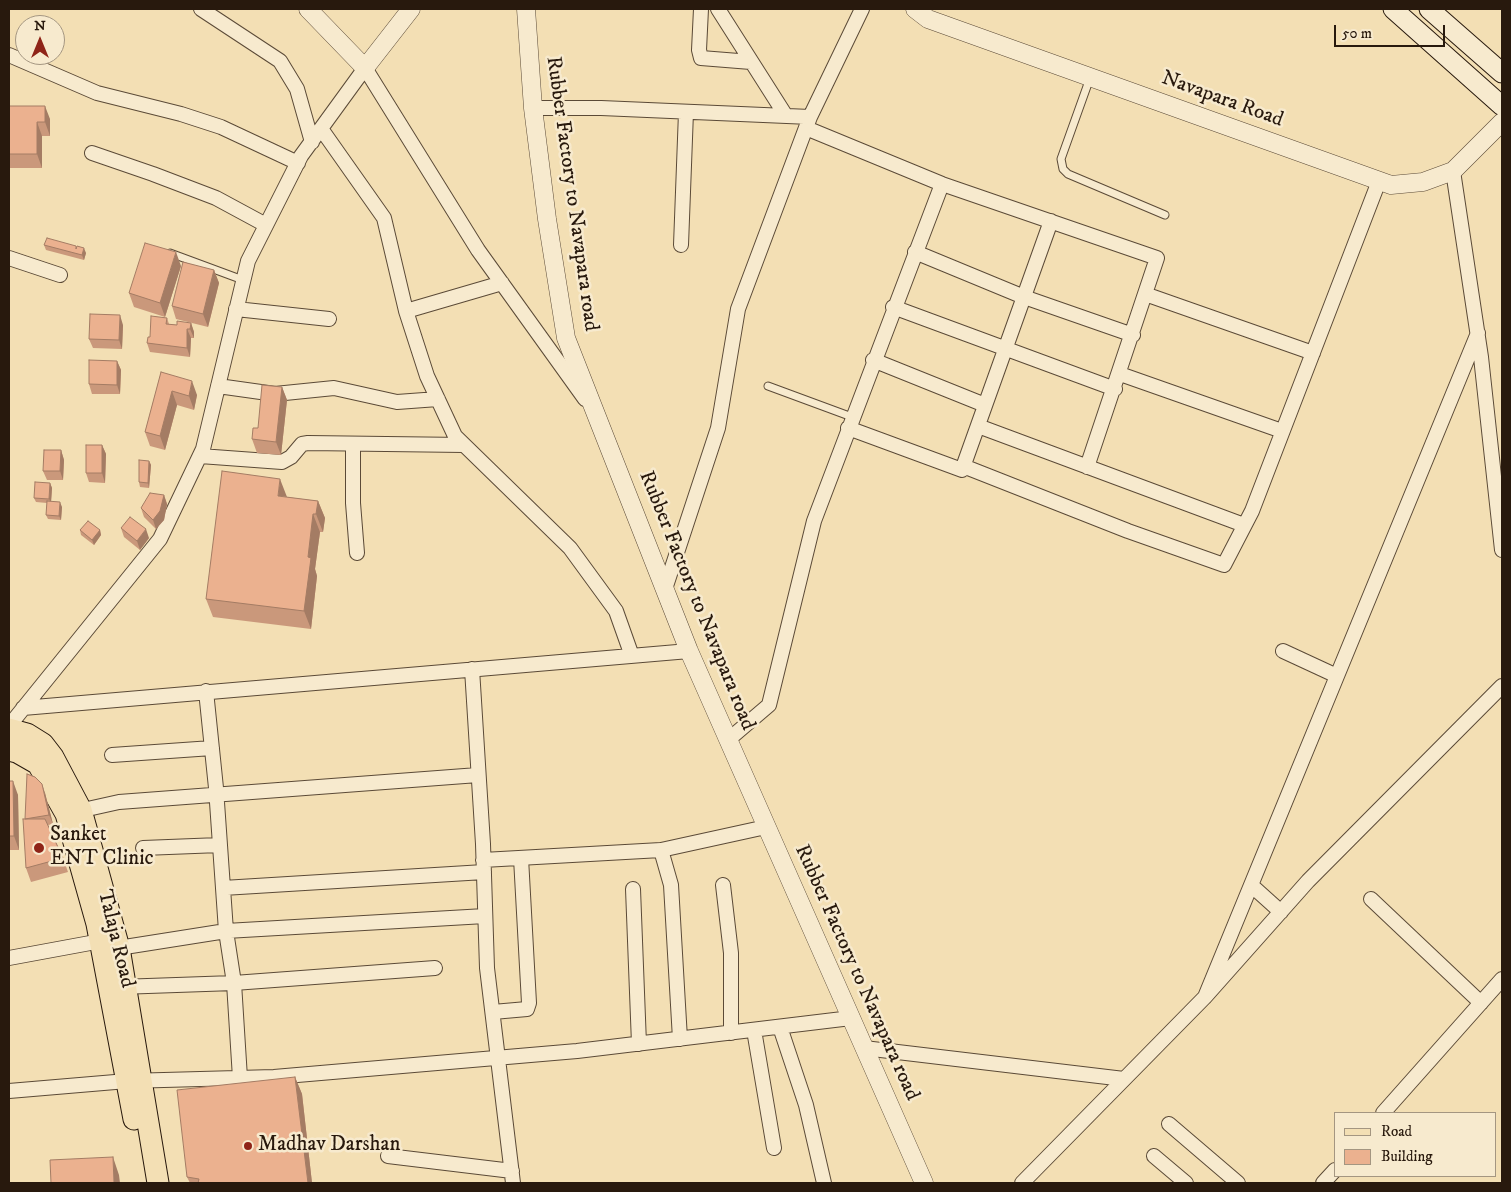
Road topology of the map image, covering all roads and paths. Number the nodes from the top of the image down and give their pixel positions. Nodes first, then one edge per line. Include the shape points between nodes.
1 (201, 9) edge
2 (308, 9) edge
3 (411, 9) edge
4 (526, 9) edge
5 (701, 9) edge
6 (718, 9) edge
7 (862, 9) edge
8 (914, 9) edge
9 (1393, 9) edge
10 (1429, 9) edge
11 (9, 55) edge
12 (752, 62) junction
13 (365, 68) junction
14 (1502, 73) edge
15 (1090, 77) junction
16 (1502, 106) edge
17 (533, 108) junction
18 (686, 112) junction
19 (786, 116) junction
20 (1502, 122) edge
21 (808, 123) junction
22 (322, 130) junction
23 (312, 142) junction
24 (92, 153) dead end
25 (298, 162) junction
26 (1453, 171) junction
27 (1379, 180) junction
28 (942, 184) junction
29 (1165, 215) dead end
30 (1051, 221) junction
31 (266, 225) junction
32 (682, 245) dead end
33 (158, 249) edge
34 (915, 252) junction
35 (9, 258) edge
36 (60, 275) dead end
37 (243, 280) junction
38 (502, 284) junction
39 (1145, 294) junction
40 (1024, 296) junction
41 (893, 307) junction
42 (236, 309) junction
43 (406, 311) junction
44 (329, 319) dead end
45 (1478, 333) junction
46 (1133, 335) junction
47 (1005, 348) junction
48 (1313, 353) junction
49 (873, 360) junction
50 (1120, 374) junction
51 (218, 386) junction
52 (768, 386) dead end
53 (1115, 389) junction
54 (438, 400) junction
55 (985, 405) junction
56 (596, 414) junction
57 (850, 422) junction
58 (978, 426) junction
59 (1282, 431) junction
60 (353, 445) junction
61 (464, 445) junction
62 (200, 456) junction
63 (963, 466) junction
64 (1087, 467) junction
65 (1244, 525) junction
66 (1502, 550) edge
67 (357, 553) dead end
68 (665, 589) junction
69 (689, 651) junction
70 (1283, 652) dead end
71 (632, 656) junction
72 (472, 669) junction
73 (1337, 676) junction
74 (1502, 686) edge
75 (206, 691) junction
76 (23, 708) junction
77 (9, 727) edge
78 (728, 740) junction
79 (212, 748) junction
80 (9, 750) edge
81 (37, 752) junction
82 (112, 755) dead end
83 (478, 775) junction
84 (217, 796) junction
85 (73, 812) junction
86 (766, 827) junction
87 (220, 845) junction
88 (143, 848) dead end
89 (661, 850) junction
90 (521, 858) junction
91 (484, 866) junction
92 (1250, 885) junction
93 (723, 886) dead end
94 (223, 888) junction
95 (633, 889) dead end
96 (1371, 899) dead end
97 (1281, 912) junction
98 (485, 916) junction
99 (226, 932) junction
100 (108, 947) junction
101 (9, 958) edge
102 (435, 968) dead end
103 (1502, 979) edge
104 (234, 983) junction
105 (118, 987) junction
106 (1204, 997) junction
107 (1481, 1003) junction
108 (493, 1012) junction
109 (851, 1018) junction
110 (780, 1027) junction
111 (754, 1030) junction
112 (731, 1033) junction
113 (680, 1039) junction
114 (639, 1044) junction
115 (864, 1048) junction
116 (498, 1057) junction
117 (240, 1078) junction
118 (1124, 1079) junction
119 (134, 1081) junction
120 (9, 1091) edge
121 (1384, 1112) edge
122 (1169, 1124) dead end
123 (774, 1148) dead end
124 (388, 1156) dead end
125 (1154, 1156) dead end
126 (1334, 1171) edge
127 (512, 1177) edge
128 (145, 1183) edge
129 (158, 1183) edge
130 (824, 1183) edge
131 (924, 1183) edge
132 (1022, 1183) edge
133 (1186, 1183) edge
134 (1238, 1183) edge
135 (1323, 1183) edge

1 - 23 street via 280,61 297,89
2 - 13 street
3 - 13 street
4 - 17 street, Rubber Factory to Navapara road
5 - 12 street via 701,58
6 - 12 street
7 - 21 street
8 - 15 street, Navapara Road via 928,18
9 - 16 main road
10 - 14 main road
11 - 25 street via 97,94 221,127
12 - 19 street
13 - 22 street
13 - 38 street
15 - 27 street, Navapara Road
15 - 29 lane via 1061,159 1063,169 1068,174
17 - 18 street
17 - 56 street, Rubber Factory to Navapara road via 566,338
18 - 19 street
18 - 32 street
19 - 21 street
20 - 26 street, Navapara Road
21 - 28 street
21 - 68 street via 738,309 718,428
22 - 23 street
22 - 43 street via 384,218
23 - 25 street
24 - 31 street via 216,198
25 - 31 street
26 - 27 street, Navapara Road via 1423,182 1391,184
26 - 45 street
27 - 48 street
28 - 30 street
28 - 34 street
30 - 39 street via 1157,258
30 - 40 street
31 - 37 street via 248,261
33 - 37 lane
34 - 40 street
34 - 41 street
35 - 36 street
37 - 42 street
38 - 43 street
38 - 56 street
39 - 46 street
39 - 48 street
40 - 46 street
40 - 47 street
41 - 47 street
41 - 49 street
42 - 44 street
42 - 51 street
43 - 54 street
45 - 66 street
45 - 73 street
46 - 50 street
47 - 53 street
47 - 55 street
48 - 59 street
49 - 55 street
49 - 57 street
50 - 53 street
50 - 59 street
51 - 54 street via 275,394 334,388 397,402
51 - 62 street
52 - 57 lane
53 - 64 street
54 - 61 street via 455,436
55 - 58 street
56 - 68 street, Rubber Factory to Navapara road
57 - 63 street via 962,470
57 - 78 street via 814,521 769,705
58 - 63 street
58 - 64 street
59 - 65 street
60 - 61 street
60 - 62 street via 302,444 292,457 282,462
60 - 67 street
61 - 71 street via 570,548 616,611
62 - 76 street via 160,539
63 - 65 street via 1224,565
64 - 65 street
68 - 69 street, Rubber Factory to Navapara road
69 - 71 street
69 - 78 street, Rubber Factory to Navapara road
70 - 73 street
71 - 72 street
72 - 75 street
72 - 83 street
73 - 92 street
74 - 97 street
75 - 76 street
75 - 79 street
76 - 77 street
77 - 81 main road, Talaja Road via 27,734
78 - 86 street, Rubber Factory to Navapara road
79 - 82 street
79 - 84 street
80 - 81 main road
81 - 85 main road, Talaja Road via 53,757
83 - 84 street
83 - 91 street
84 - 85 street via 119,802
84 - 87 street
85 - 100 main road, Talaja Road
86 - 89 street
86 - 109 street, Rubber Factory to Navapara road
87 - 88 street
87 - 94 street
89 - 90 street
89 - 113 street via 671,885
90 - 91 street
90 - 108 street via 529,1004 527,1009
91 - 94 street
91 - 98 street
92 - 97 street
92 - 106 street
93 - 112 street via 731,953
94 - 99 street
95 - 114 street
96 - 107 street
97 - 106 street
98 - 99 street
98 - 108 street
99 - 100 street
99 - 104 street
100 - 101 street
100 - 105 main road, Talaja Road
102 - 104 street
103 - 107 street
104 - 105 street
104 - 117 street
105 - 119 main road, Talaja Road
106 - 118 street
107 - 121 street
108 - 116 street
109 - 110 street
109 - 115 street, Rubber Factory to Navapara road
110 - 111 street
110 - 130 street via 806,1105
111 - 112 street
111 - 123 street
112 - 113 street
113 - 114 street
114 - 116 street
115 - 118 street
115 - 131 street, Rubber Factory to Navapara road
116 - 117 street
116 - 127 street
117 - 119 street
118 - 132 street
119 - 120 street
119 - 128 main road, Talaja Road
119 - 129 main road, Talaja Road
122 - 134 street
124 - 127 street
125 - 133 street
126 - 135 street

